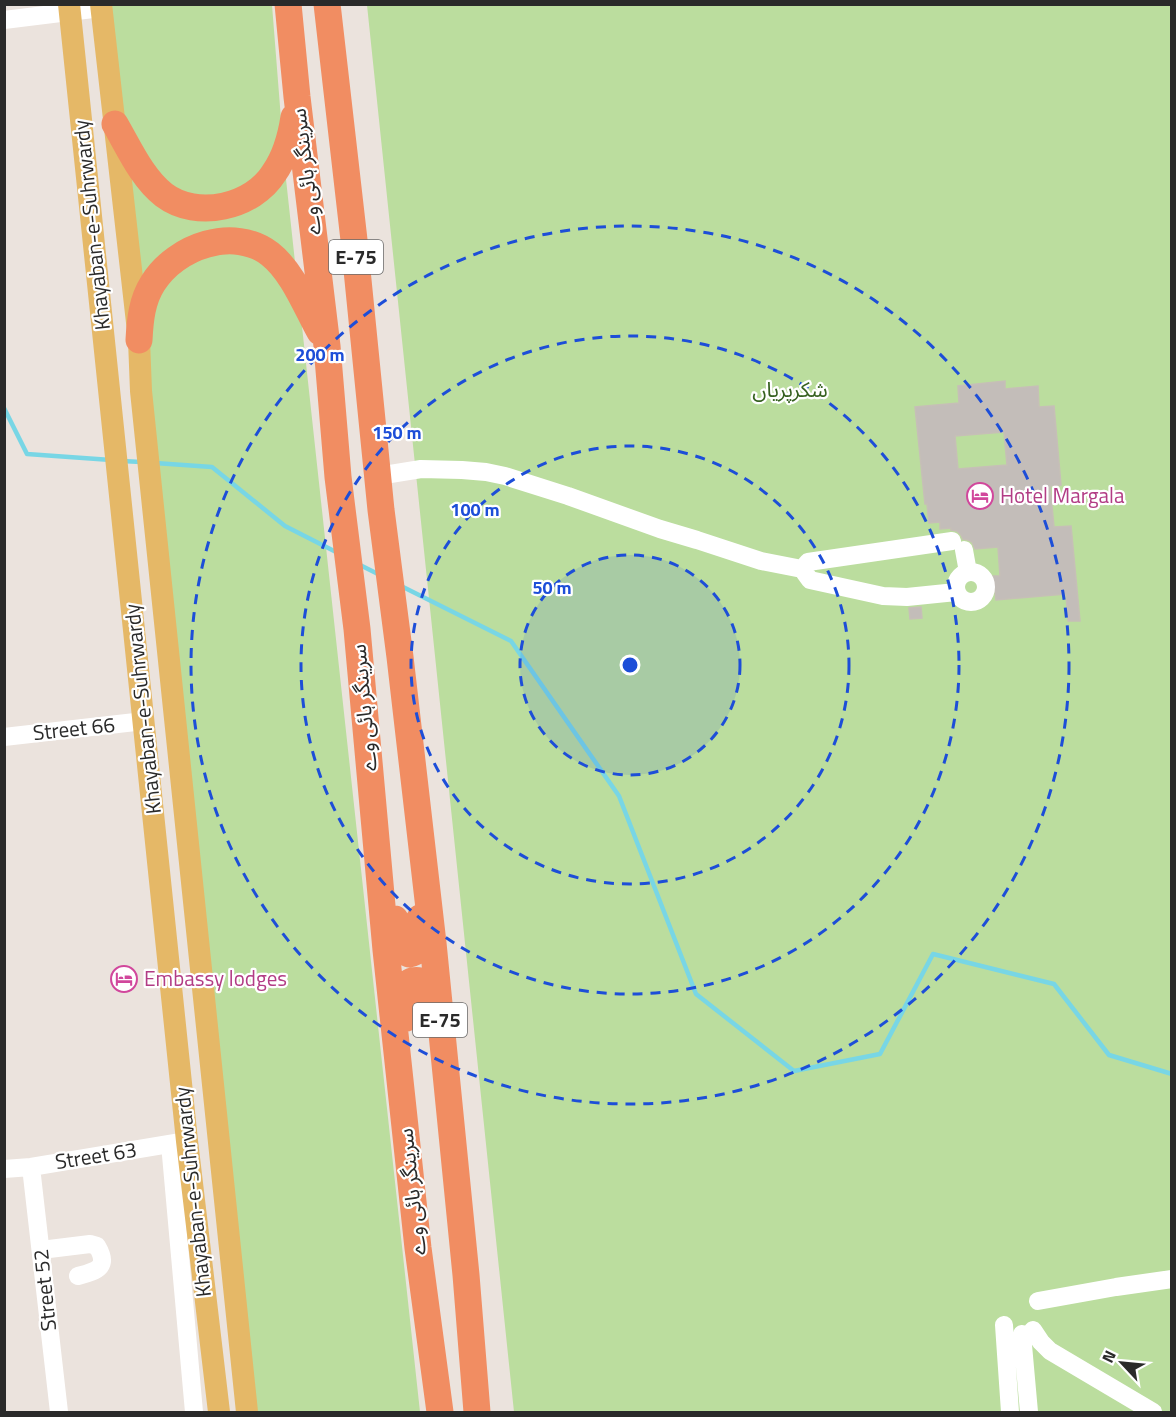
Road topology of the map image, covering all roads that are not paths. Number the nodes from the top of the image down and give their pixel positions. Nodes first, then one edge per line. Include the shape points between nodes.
1 (288, 4) edge
2 (327, 4) edge
3 (101, 6) edge
4 (70, 8) edge
5 (4, 20) edge
6 (297, 97) junction
7 (115, 124) junction
8 (139, 340) junction
9 (327, 346) junction
10 (378, 476) junction
11 (125, 535) junction
12 (157, 541) junction
13 (802, 569) junction
14 (968, 572) junction
15 (956, 592) junction
16 (400, 657) junction
17 (362, 689) junction
18 (144, 721) junction
19 (4, 737) edge
20 (178, 1142) junction
21 (31, 1167) junction
22 (4, 1169) edge
23 (418, 1248) junction
24 (41, 1250) junction
25 (466, 1275) junction
26 (78, 1276) dead end
27 (1172, 1279) edge
28 (1038, 1301) dead end
29 (1004, 1325) dead end
30 (59, 1413) edge
31 (194, 1413) edge
32 (219, 1413) edge
33 (247, 1413) edge
34 (440, 1413) edge
35 (477, 1413) edge
36 (1010, 1413) edge
37 (1029, 1413) edge
38 (1153, 1413) edge

1 - 6 highway, سرینگر ہائی وے / E-75
2 - 10 highway, سرینگر ہائی وے / E-75
3 - 4 street
3 - 7 main road, Khayaban-e-Suhrwardy
4 - 5 street
4 - 11 main road, Khayaban-e-Suhrwardy
6 - 7 highway via 292,133 273,175 255,193 239,201 206,208 180,204 155,187
6 - 9 highway, سرینگر ہائی وے / E-75
7 - 8 main road, Khayaban-e-Suhrwardy
8 - 9 highway via 144,301 165,267 200,246 240,242 260,247 288,272
8 - 12 main road, Khayaban-e-Suhrwardy
9 - 17 highway, سرینگر ہائی وے / E-75
10 - 13 street via 421,469 505,476 761,561
10 - 16 highway, سرینگر ہائی وے / E-75
11 - 12 main road
11 - 18 main road, Khayaban-e-Suhrwardy
12 - 33 main road, Khayaban-e-Suhrwardy
13 - 14 street via 808,562 921,546 958,545
13 - 15 street via 810,580 883,596
14 - 15 street via 957,580
14 - 15 street via 978,573 985,580 984,595 971,603
16 - 17 highway via 396,698 422,938 421,947 413,953 404,952 398,944 376,739
16 - 25 highway, سرینگر ہائی وے / E-75
17 - 23 highway, سرینگر ہائی وے / E-75
18 - 19 street, Street 66
18 - 20 main road, Khayaban-e-Suhrwardy
20 - 21 street, Street 63
20 - 31 street
20 - 32 main road, Khayaban-e-Suhrwardy
21 - 22 street, Street 63
21 - 24 street, Street 52
23 - 25 highway via 424,1224 424,1197 404,992 408,983 417,980 428,988 453,1233
23 - 34 highway, سرینگر ہائی وے / E-75
24 - 26 street via 97,1246 102,1264 97,1271
24 - 30 street, Street 52
25 - 35 highway, سرینگر ہائی وے / E-75
27 - 28 street
29 - 36 street
37 - 38 street via 1028,1332 1050,1351

